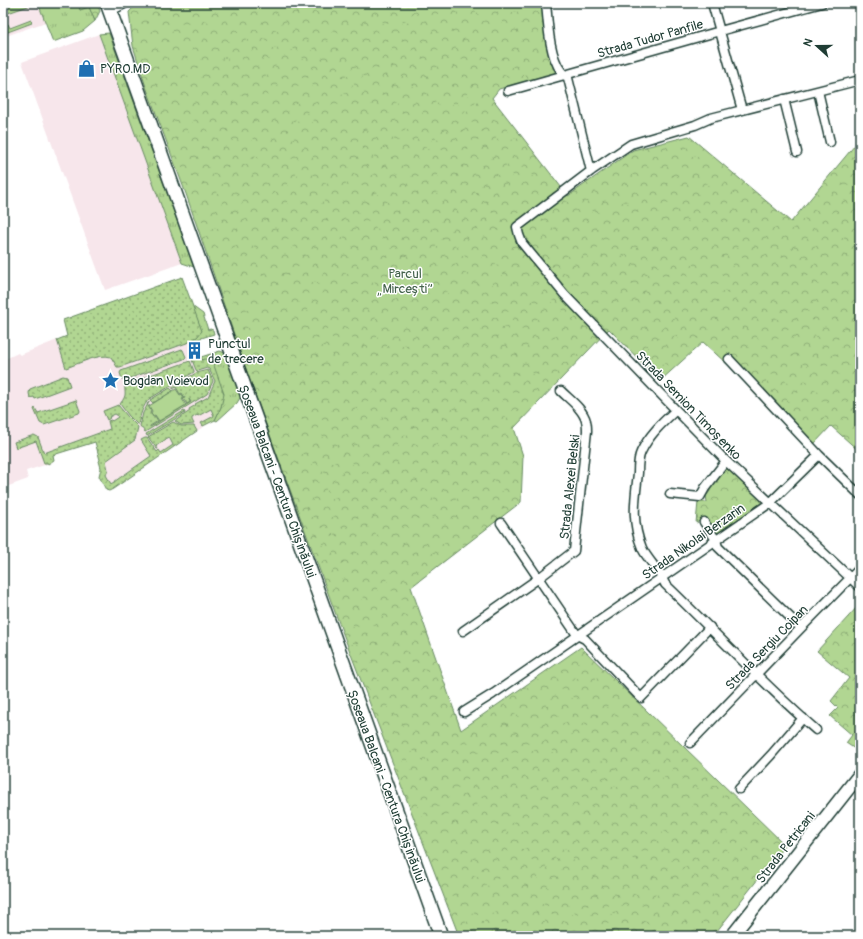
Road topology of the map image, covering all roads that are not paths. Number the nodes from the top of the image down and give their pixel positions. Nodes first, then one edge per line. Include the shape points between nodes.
1 (123, 3) edge
2 (546, 3) edge
3 (712, 3) edge
4 (822, 3) edge
5 (108, 6) edge
6 (720, 31) junction
7 (565, 74) junction
8 (860, 80) edge
9 (508, 91) dead end
10 (818, 91) junction
11 (784, 99) junction
12 (742, 110) junction
13 (830, 142) dead end
14 (797, 152) dead end
15 (591, 171) junction
16 (729, 359) dead end
17 (561, 391) dead end
18 (676, 410) junction
19 (820, 455) junction
20 (726, 461) junction
21 (670, 494) dead end
22 (860, 495) edge
23 (770, 503) junction
24 (704, 522) dead end
25 (502, 523) dead end
26 (716, 540) junction
27 (860, 568) edge
28 (662, 577) junction
29 (539, 578) junction
30 (850, 578) junction
31 (860, 587) edge
32 (710, 627) junction
33 (801, 628) junction
34 (463, 631) dead end
35 (577, 635) junction
36 (756, 674) junction
37 (464, 712) dead end
38 (803, 718) junction
39 (816, 730) dead end
40 (690, 743) dead end
41 (860, 774) edge
42 (739, 789) dead end
43 (440, 936) edge
44 (732, 936) edge

1 - 5 main road
2 - 7 street via 555,58
3 - 6 street
4 - 6 street, Strada Tudor Panfile
5 - 43 highway, Șoseaua Balcani - Centura Chișinăului
6 - 7 street, Strada Tudor Panfile
6 - 12 street
7 - 9 street, Strada Tudor Panfile
7 - 15 street
8 - 10 street
10 - 11 street
10 - 13 street
11 - 12 street
11 - 14 street
12 - 15 street via 631,144
15 - 18 street, Strada Semion Timoșenko via 517,227 519,235 522,243 564,294
16 - 19 street
17 - 29 street, Strada Alexei Belski via 583,413 587,431 574,551
18 - 20 street, Strada Semion Timoșenko
18 - 28 street via 653,433 640,454 634,506 641,544
19 - 22 street
19 - 23 street, Strada Nikolai Berzarin
20 - 21 street via 700,497
20 - 23 street, Strada Semion Timoșenko
23 - 26 street, Strada Nikolai Berzarin
23 - 30 street, Strada Semion Timoșenko
24 - 26 street
25 - 29 street
26 - 28 street, Strada Nikolai Berzarin
26 - 33 street via 718,547
27 - 30 street, Strada Sergiu Coipan
28 - 32 street via 665,584
28 - 35 street, Strada Nikolai Berzarin
29 - 34 street, Strada Alexei Belski
29 - 35 street
30 - 31 street, Strada Semion Timoșenko
30 - 33 street, Strada Sergiu Coipan
32 - 35 street via 641,698 585,639
32 - 36 street
33 - 36 street, Strada Sergiu Coipan
35 - 37 street, Strada Nikolai Berzarin
36 - 38 street
36 - 40 street, Strada Sergiu Coipan
38 - 39 street
38 - 42 street
41 - 44 main road, Strada Petricani

